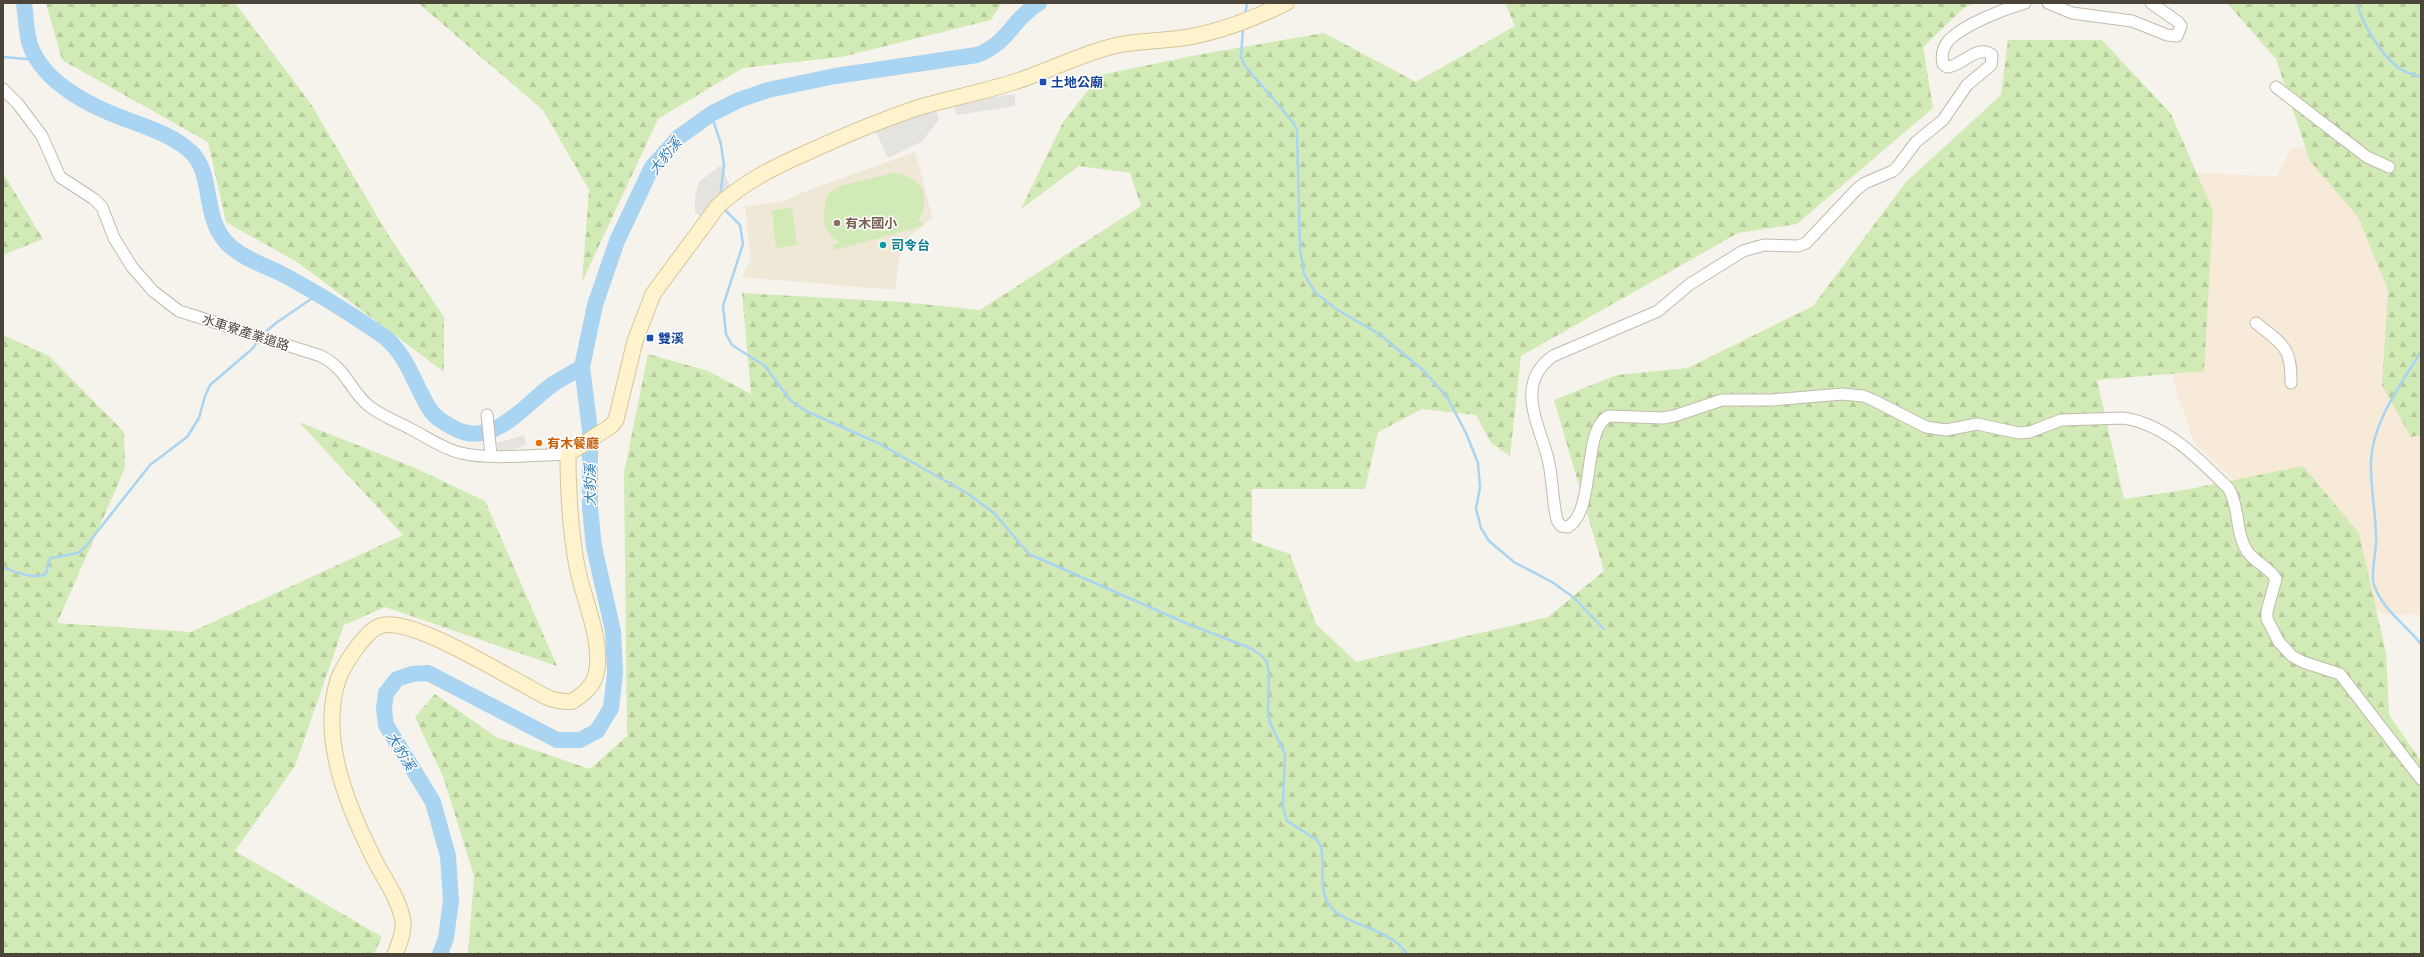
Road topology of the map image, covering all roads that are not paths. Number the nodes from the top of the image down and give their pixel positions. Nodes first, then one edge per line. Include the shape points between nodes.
1 (1286, 3) edge
2 (2025, 3) edge
3 (2048, 3) edge
4 (2151, 3) edge
5 (2276, 87) dead end
6 (3, 89) edge
7 (2389, 167) dead end
8 (2256, 323) dead end
9 (2291, 383) dead end
10 (487, 415) dead end
11 (491, 452) junction
12 (573, 452) junction
13 (2421, 779) edge
14 (395, 954) edge

1 - 12 street via 1209,32 1182,38 1118,45 1029,77 920,108 844,135 754,179 718,206 656,289 635,341 619,413 611,426
2 - 13 street via 1993,16 1949,41 1942,57 1943,64 1947,67 1952,67 1981,51 1992,55 1991,65 1966,85 1942,120 1916,142 1893,171 1856,189 1806,243 1798,246 1764,245 1743,251 1690,284 1664,307 1544,362 1537,370 1532,405 1549,460 1556,520 1561,526 1568,527 1578,516 1596,432 1603,419 1609,416 1663,418 1722,400 1773,400 1842,394 1868,398 1934,429 1946,430 1977,424 2019,433 2030,432 2061,420 2134,420 2163,430 2229,489 2235,500 2238,527 2247,550 2276,579 2267,619 2279,642 2292,656 2303,662 2340,674
3 - 4 street via 2072,13 2132,20 2167,35 2178,36 2181,26 2178,22
5 - 7 street via 2367,157
6 - 11 street, 水車寮產業道路 via 42,136 60,177 98,202 132,267 152,291 168,303 187,314 321,356 341,369 362,400 374,410 454,451 471,455
8 - 9 street via 2276,338 2288,354 2292,362
10 - 11 street
11 - 12 street, 水車寮產業道路
12 - 14 street via 572,535 595,640 597,663 594,680 583,694 573,702 554,701 460,651 420,632 394,624 379,626 366,636 338,680 332,712 332,740 338,770 360,830 397,902 403,923 402,939

